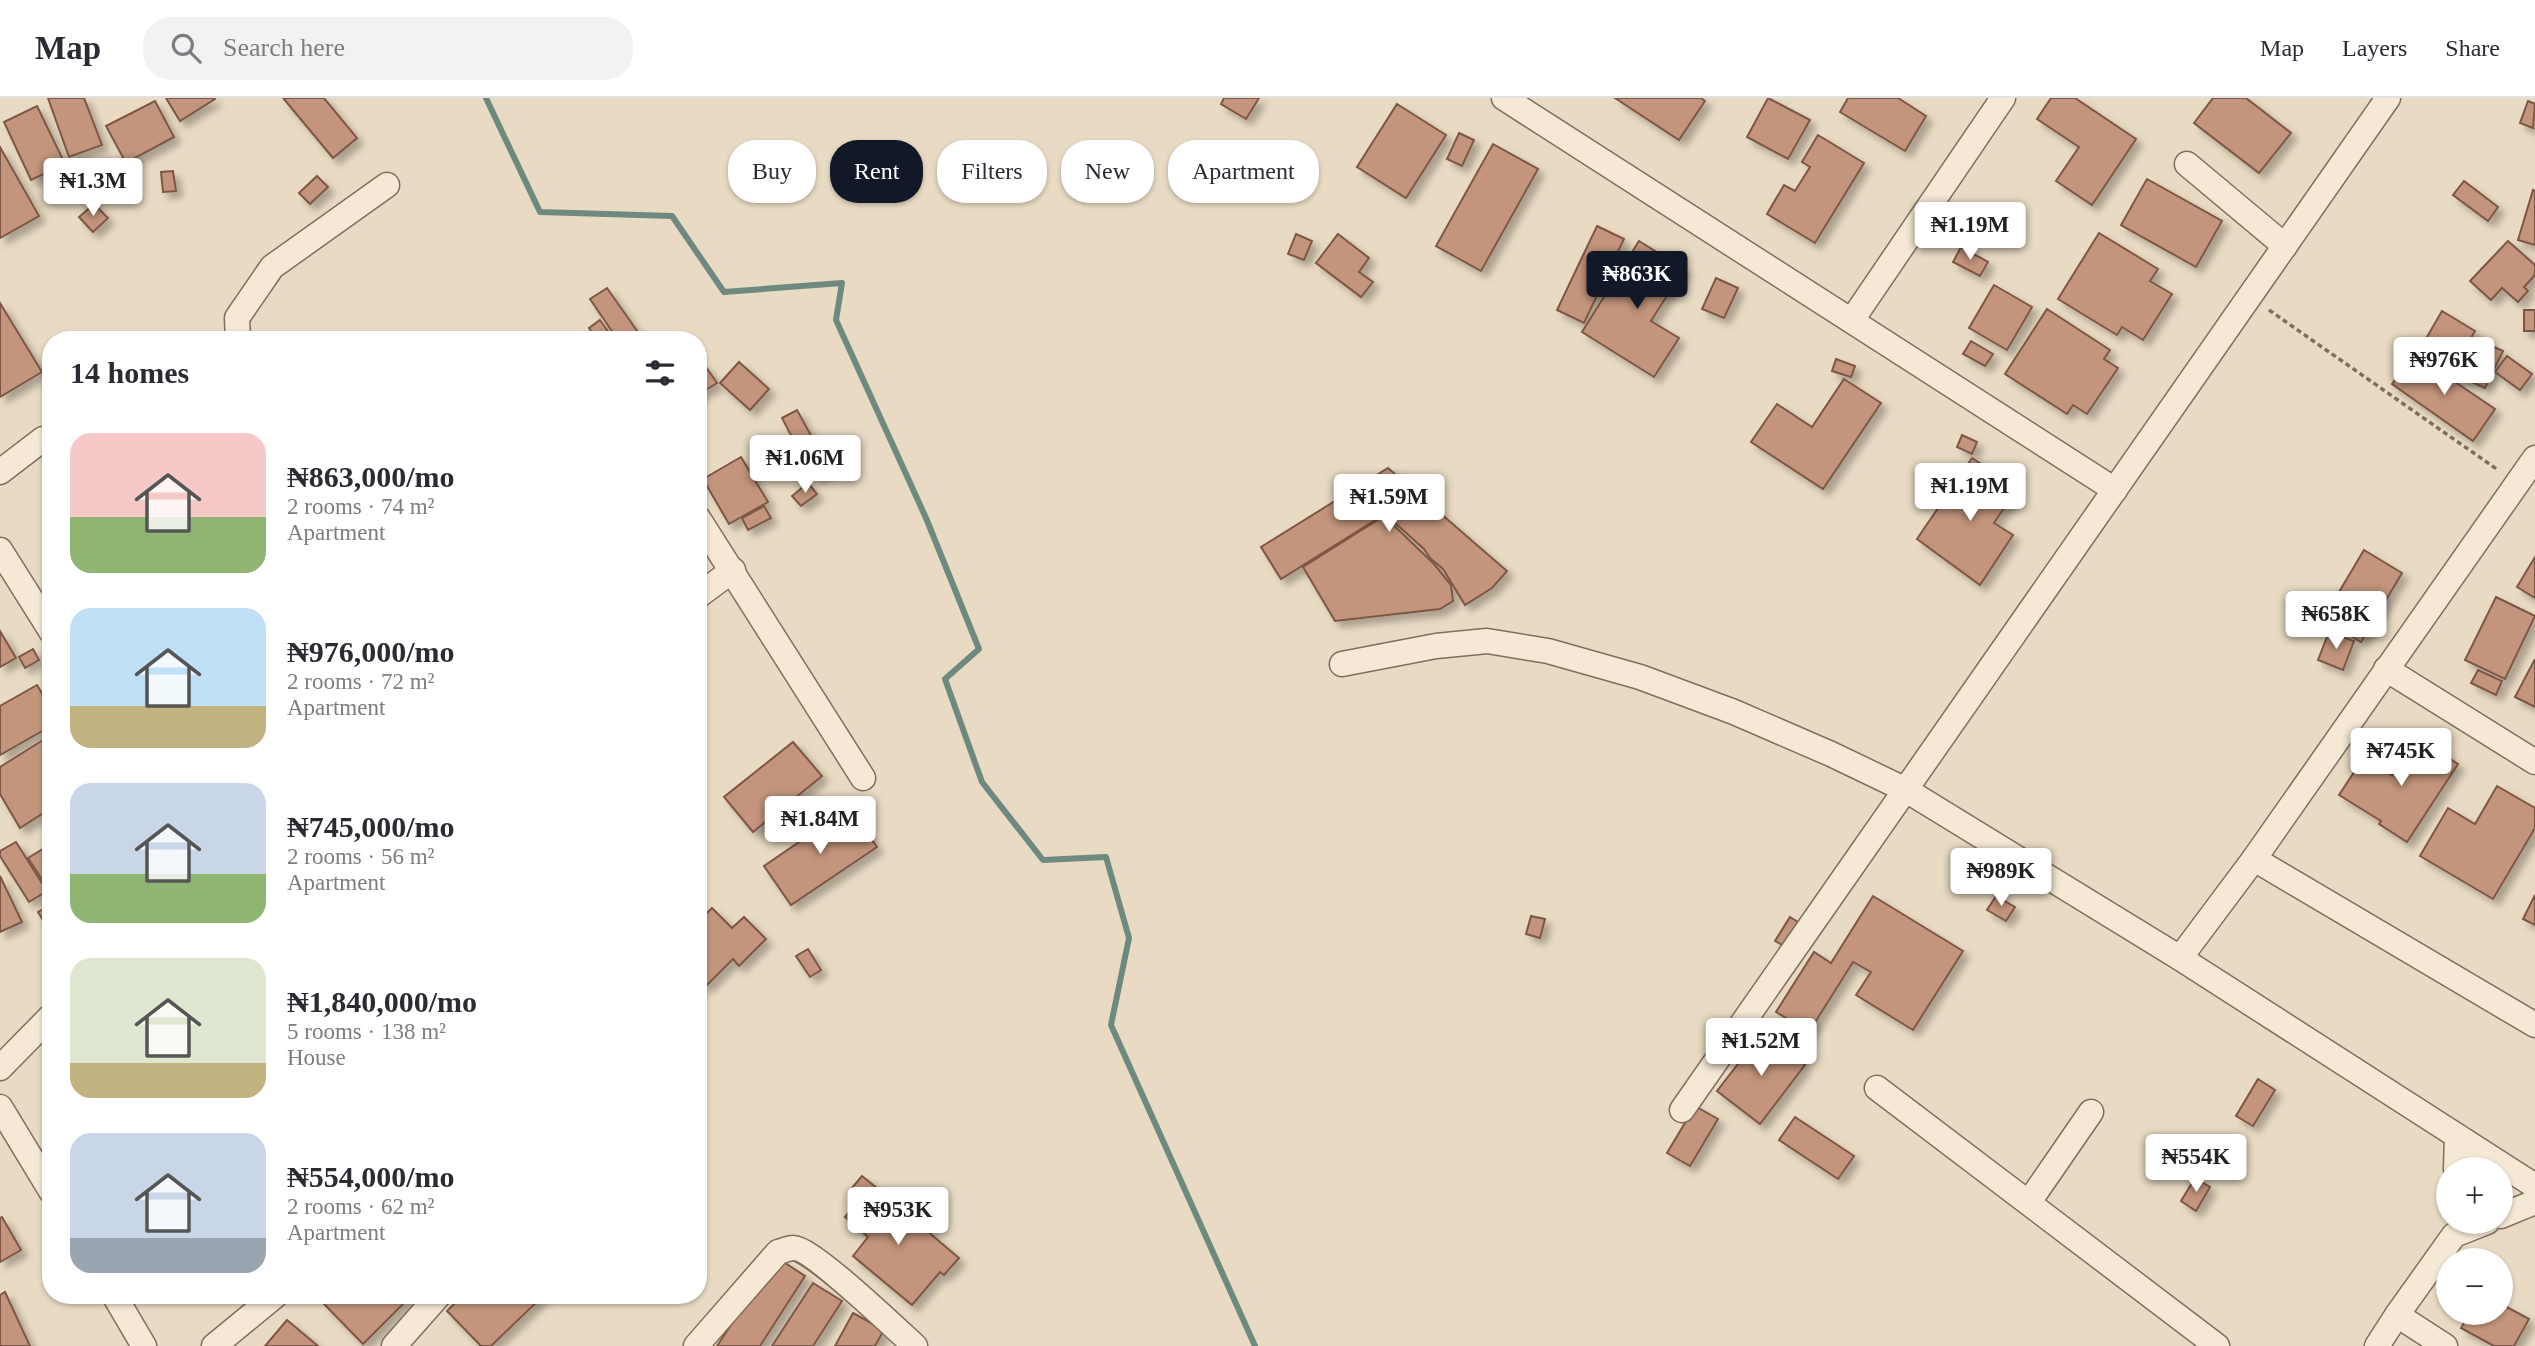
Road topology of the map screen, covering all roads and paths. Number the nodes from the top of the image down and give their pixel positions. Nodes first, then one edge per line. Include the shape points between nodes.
1 (1504, 98) edge
2 (2003, 98) edge
3 (2389, 98) edge
4 (2187, 164) dead end
5 (387, 186) dead end
6 (2285, 246) junction
7 (2250, 296) junction
8 (1852, 320) junction
9 (238, 331) edge
10 (42, 440) edge
11 (2535, 458) edge
12 (0, 472) edge
13 (2517, 484) junction
14 (2115, 490) junction
15 (707, 531) edge
16 (0, 550) edge
17 (733, 570) junction
18 (707, 589) edge
19 (42, 617) edge
20 (1342, 664) dead end
21 (2386, 669) junction
22 (2535, 762) edge
23 (863, 778) dead end
24 (1906, 790) junction
25 (2254, 859) junction
26 (2180, 958) junction
27 (42, 1025) edge
28 (2535, 1025) edge
29 (0, 1068) edge
30 (1877, 1088) dead end
31 (0, 1107) edge
32 (1682, 1110) dead end
33 (2091, 1112) dead end
34 (2458, 1136) junction
35 (2457, 1157) edge
36 (42, 1176) edge
37 (2535, 1186) edge
38 (2029, 1202) junction
39 (2535, 1202) edge
40 (2513, 1211) edge
41 (2450, 1234) edge
42 (119, 1304) edge
43 (265, 1304) edge
44 (431, 1304) edge
45 (2397, 1315) junction
46 (144, 1346) edge
47 (214, 1346) edge
48 (394, 1346) edge
49 (696, 1346) edge
50 (915, 1346) edge
51 (2217, 1346) edge
52 (2376, 1346) edge
53 (2445, 1346) edge

1 - 8 street
2 - 8 street
3 - 6 street
4 - 6 street
5 - 9 street via 272,267 237,318
6 - 7 street
7 - 13 path
7 - 14 street
8 - 14 street
10 - 12 street
11 - 13 street
13 - 21 street
14 - 24 street
15 - 17 street
16 - 19 street
17 - 18 street
17 - 23 street
20 - 24 street via 1487,641 1548,651 1640,677 1734,712
21 - 22 street
21 - 25 street
24 - 26 street
24 - 32 street
25 - 26 street
25 - 28 street
26 - 34 street
27 - 29 street
30 - 38 street
31 - 36 street
33 - 38 street
34 - 35 street
34 - 37 street
38 - 51 street
39 - 40 street
41 - 45 street
42 - 46 street
43 - 47 street
44 - 48 street
45 - 52 street
45 - 53 street
49 - 50 street via 778,1252 794,1248 826,1267

